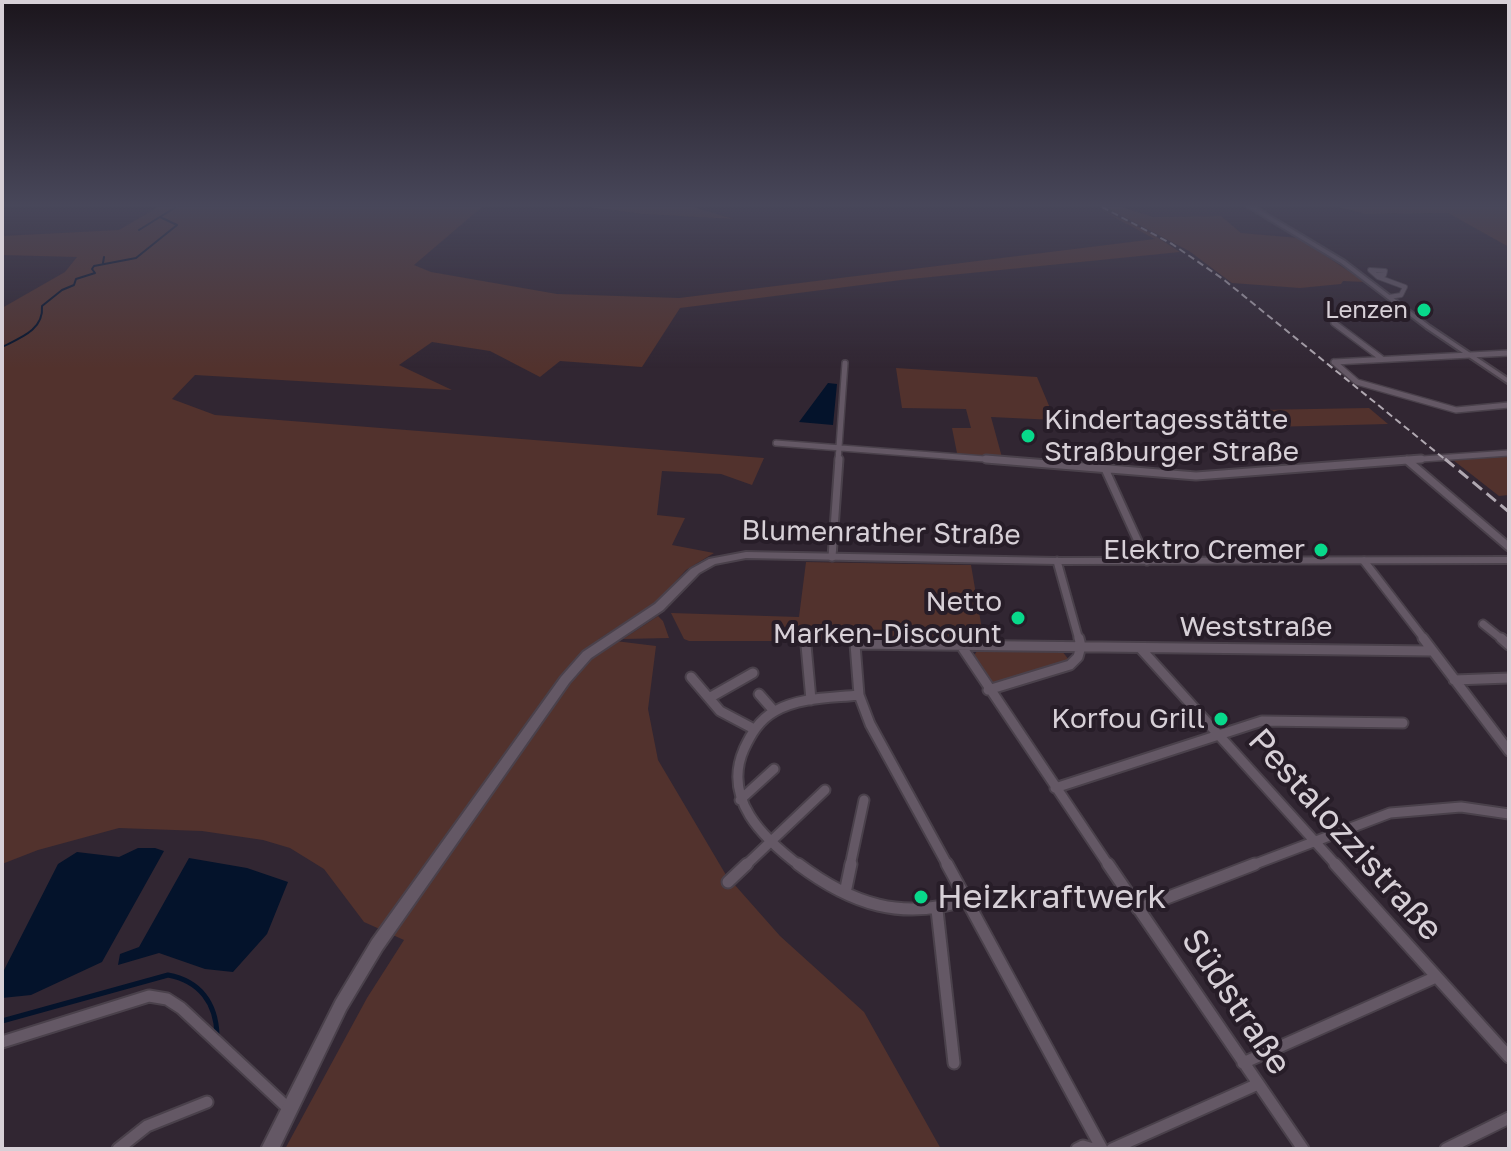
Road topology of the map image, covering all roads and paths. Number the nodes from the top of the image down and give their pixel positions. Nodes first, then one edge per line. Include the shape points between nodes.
1 (1341, 261) edge
2 (1376, 275) dead end
3 (1389, 297) junction
4 (1334, 323) dead end
5 (1509, 353) edge
6 (1468, 354) junction
7 (1381, 358) junction
8 (845, 363) dead end
9 (1509, 382) edge
10 (1509, 405) edge
11 (776, 443) dead end
12 (840, 448) junction
13 (1509, 453) edge
14 (1407, 460) junction
15 (1106, 471) junction
16 (1509, 547) edge
17 (832, 557) junction
18 (1509, 560) edge
19 (1057, 561) junction
20 (1147, 561) junction
21 (1364, 561) junction
22 (1483, 624) dead end
23 (806, 645) dead end
24 (1509, 645) edge
25 (1081, 646) junction
26 (962, 647) junction
27 (1141, 649) junction
28 (1431, 651) junction
29 (753, 673) dead end
30 (691, 677) dead end
31 (1509, 678) edge
32 (1454, 680) junction
33 (988, 690) junction
34 (759, 694) dead end
35 (859, 695) junction
36 (709, 698) junction
37 (811, 700) junction
38 (774, 711) junction
39 (1403, 723) dead end
40 (754, 729) junction
41 (1220, 735) junction
42 (1509, 751) edge
43 (774, 769) dead end
44 (1055, 788) junction
45 (825, 790) dead end
46 (740, 800) junction
47 (864, 800) dead end
48 (1509, 814) edge
49 (1314, 840) junction
50 (772, 842) junction
51 (728, 882) dead end
52 (845, 893) junction
53 (968, 899) junction
54 (1138, 909) junction
55 (937, 910) junction
56 (1436, 977) junction
57 (2, 1042) edge
58 (1509, 1057) edge
59 (954, 1063) dead end
60 (1243, 1063) junction
61 (1258, 1084) junction
62 (207, 1102) dead end
63 (289, 1109) junction
64 (1509, 1118) edge
65 (118, 1149) edge
66 (270, 1149) edge
67 (1077, 1149) edge
68 (1093, 1149) edge
69 (1102, 1149) edge
70 (1112, 1149) edge
71 (1303, 1149) edge
72 (1446, 1149) edge

1 - 3 street
2 - 3 street via 1405,287 1401,295
3 - 6 street
4 - 7 street
5 - 6 street
6 - 7 street
6 - 9 street
7 - 10 street via 1334,362 1357,382 1456,410
8 - 12 street
11 - 12 street
12 - 15 street
12 - 17 street
13 - 14 street
14 - 15 street via 1196,476
14 - 16 street
15 - 20 street
17 - 19 street, Blumenrather Straße
17 - 63 street, Blumenrather Straße via 746,555 712,561 575,667 377,945
18 - 21 street, Blumenrather Straße
19 - 20 street, Blumenrather Straße
19 - 25 street
20 - 21 street, Blumenrather Straße
21 - 28 street
22 - 24 street
23 - 37 street
25 - 26 street, Weststraße
25 - 27 street, Weststraße
25 - 33 street via 1070,665
26 - 33 street, Südstraße
26 - 35 street, Weststraße via 855,644
27 - 28 street, Weststraße
27 - 41 street, Pestalozzistraße
28 - 32 street
29 - 36 street
30 - 36 street
31 - 32 street
32 - 42 street
33 - 44 street, Südstraße
34 - 38 street
35 - 37 street
35 - 53 street
36 - 40 street via 720,711
37 - 38 street
38 - 40 street
39 - 41 street via 1269,720
40 - 46 street via 737,775
41 - 44 street
41 - 49 street, Pestalozzistraße
43 - 46 street
44 - 54 street, Südstraße
45 - 50 street
46 - 50 street
47 - 52 street
48 - 49 street via 1421,808 1390,813
49 - 54 street
49 - 56 street, Pestalozzistraße
50 - 51 street
50 - 52 street
52 - 55 street via 895,910
53 - 55 street
53 - 69 street
54 - 60 street, Südstraße
55 - 59 street
56 - 58 street, Pestalozzistraße
56 - 60 street
57 - 63 street via 149,996 167,999
60 - 61 street, Südstraße
61 - 70 street
61 - 71 street, Südstraße
62 - 65 street via 145,1126
63 - 66 street, Blumenrather Straße
64 - 72 street
67 - 68 street

